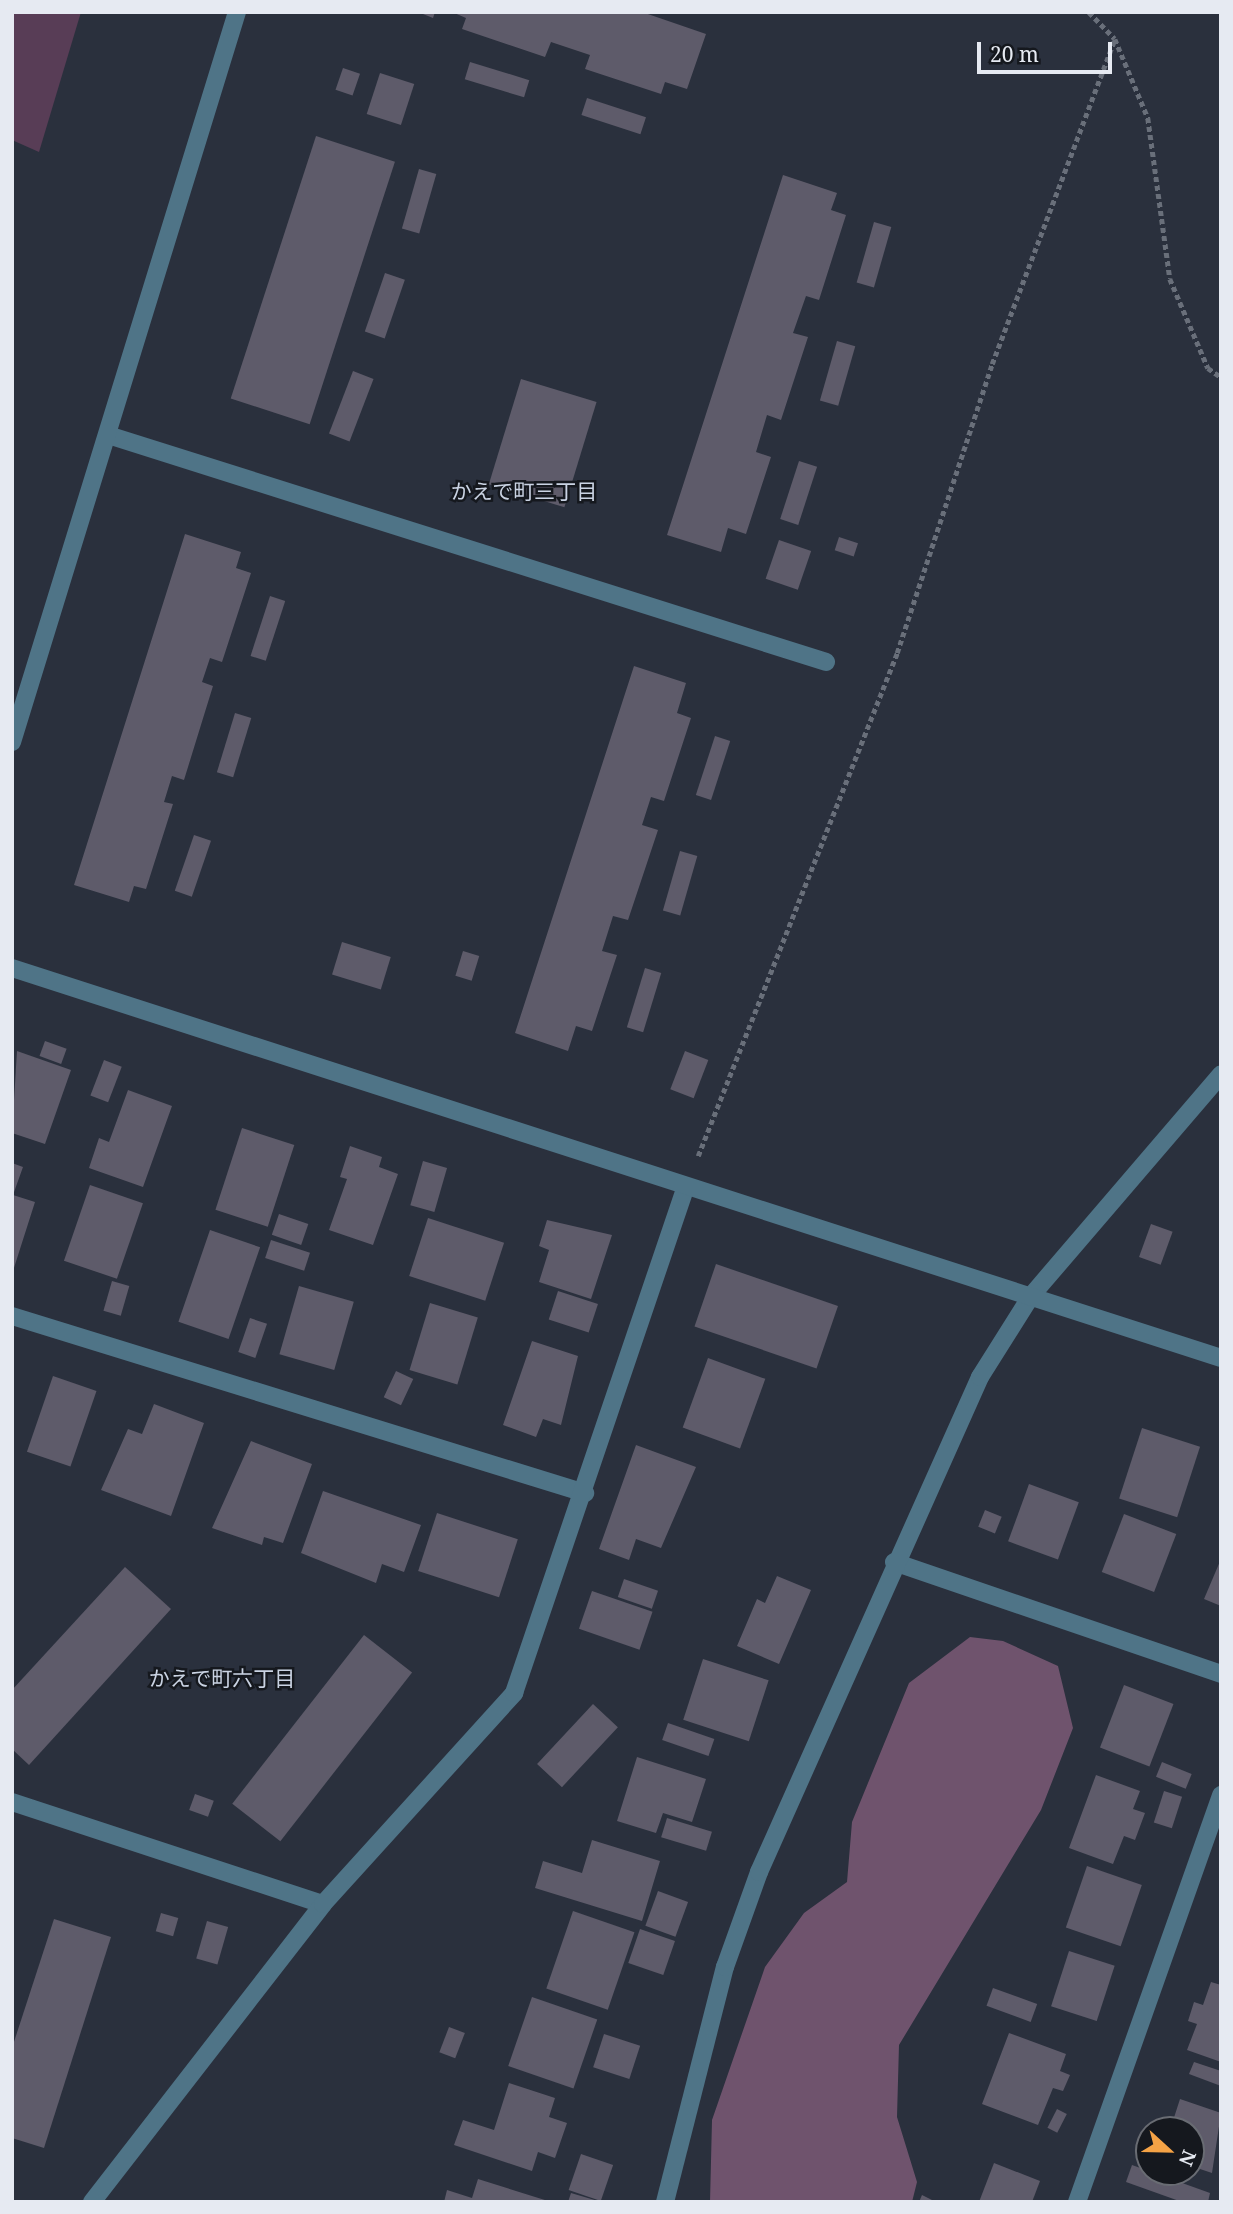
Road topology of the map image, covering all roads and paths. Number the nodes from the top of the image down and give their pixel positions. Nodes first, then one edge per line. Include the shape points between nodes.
1 (237, 12) edge
2 (1089, 12) edge
3 (1115, 39) junction
4 (1221, 377) edge
5 (108, 435) junction
6 (826, 662) dead end
7 (12, 742) edge
8 (12, 968) edge
9 (1218, 1080) edge
10 (686, 1186) junction
11 (1031, 1296) junction
12 (12, 1317) edge
13 (1221, 1358) edge
14 (585, 1493) junction
15 (894, 1562) junction
16 (1221, 1674) edge
17 (1221, 1795) edge
18 (12, 1802) edge
19 (323, 1904) junction
20 (92, 2202) edge
21 (665, 2202) edge
22 (1077, 2202) edge

1 - 5 street
2 - 3 path
3 - 4 path via 1148,118 1170,279 1208,368
3 - 10 path via 992,364 897,653
5 - 6 street
5 - 7 street
8 - 10 street
9 - 11 street
10 - 11 street
10 - 14 street
11 - 13 street
11 - 15 street via 980,1377
12 - 14 street
14 - 19 street via 514,1693
15 - 16 street
15 - 21 street via 759,1872 725,1967
17 - 22 street
18 - 19 street
19 - 20 street

